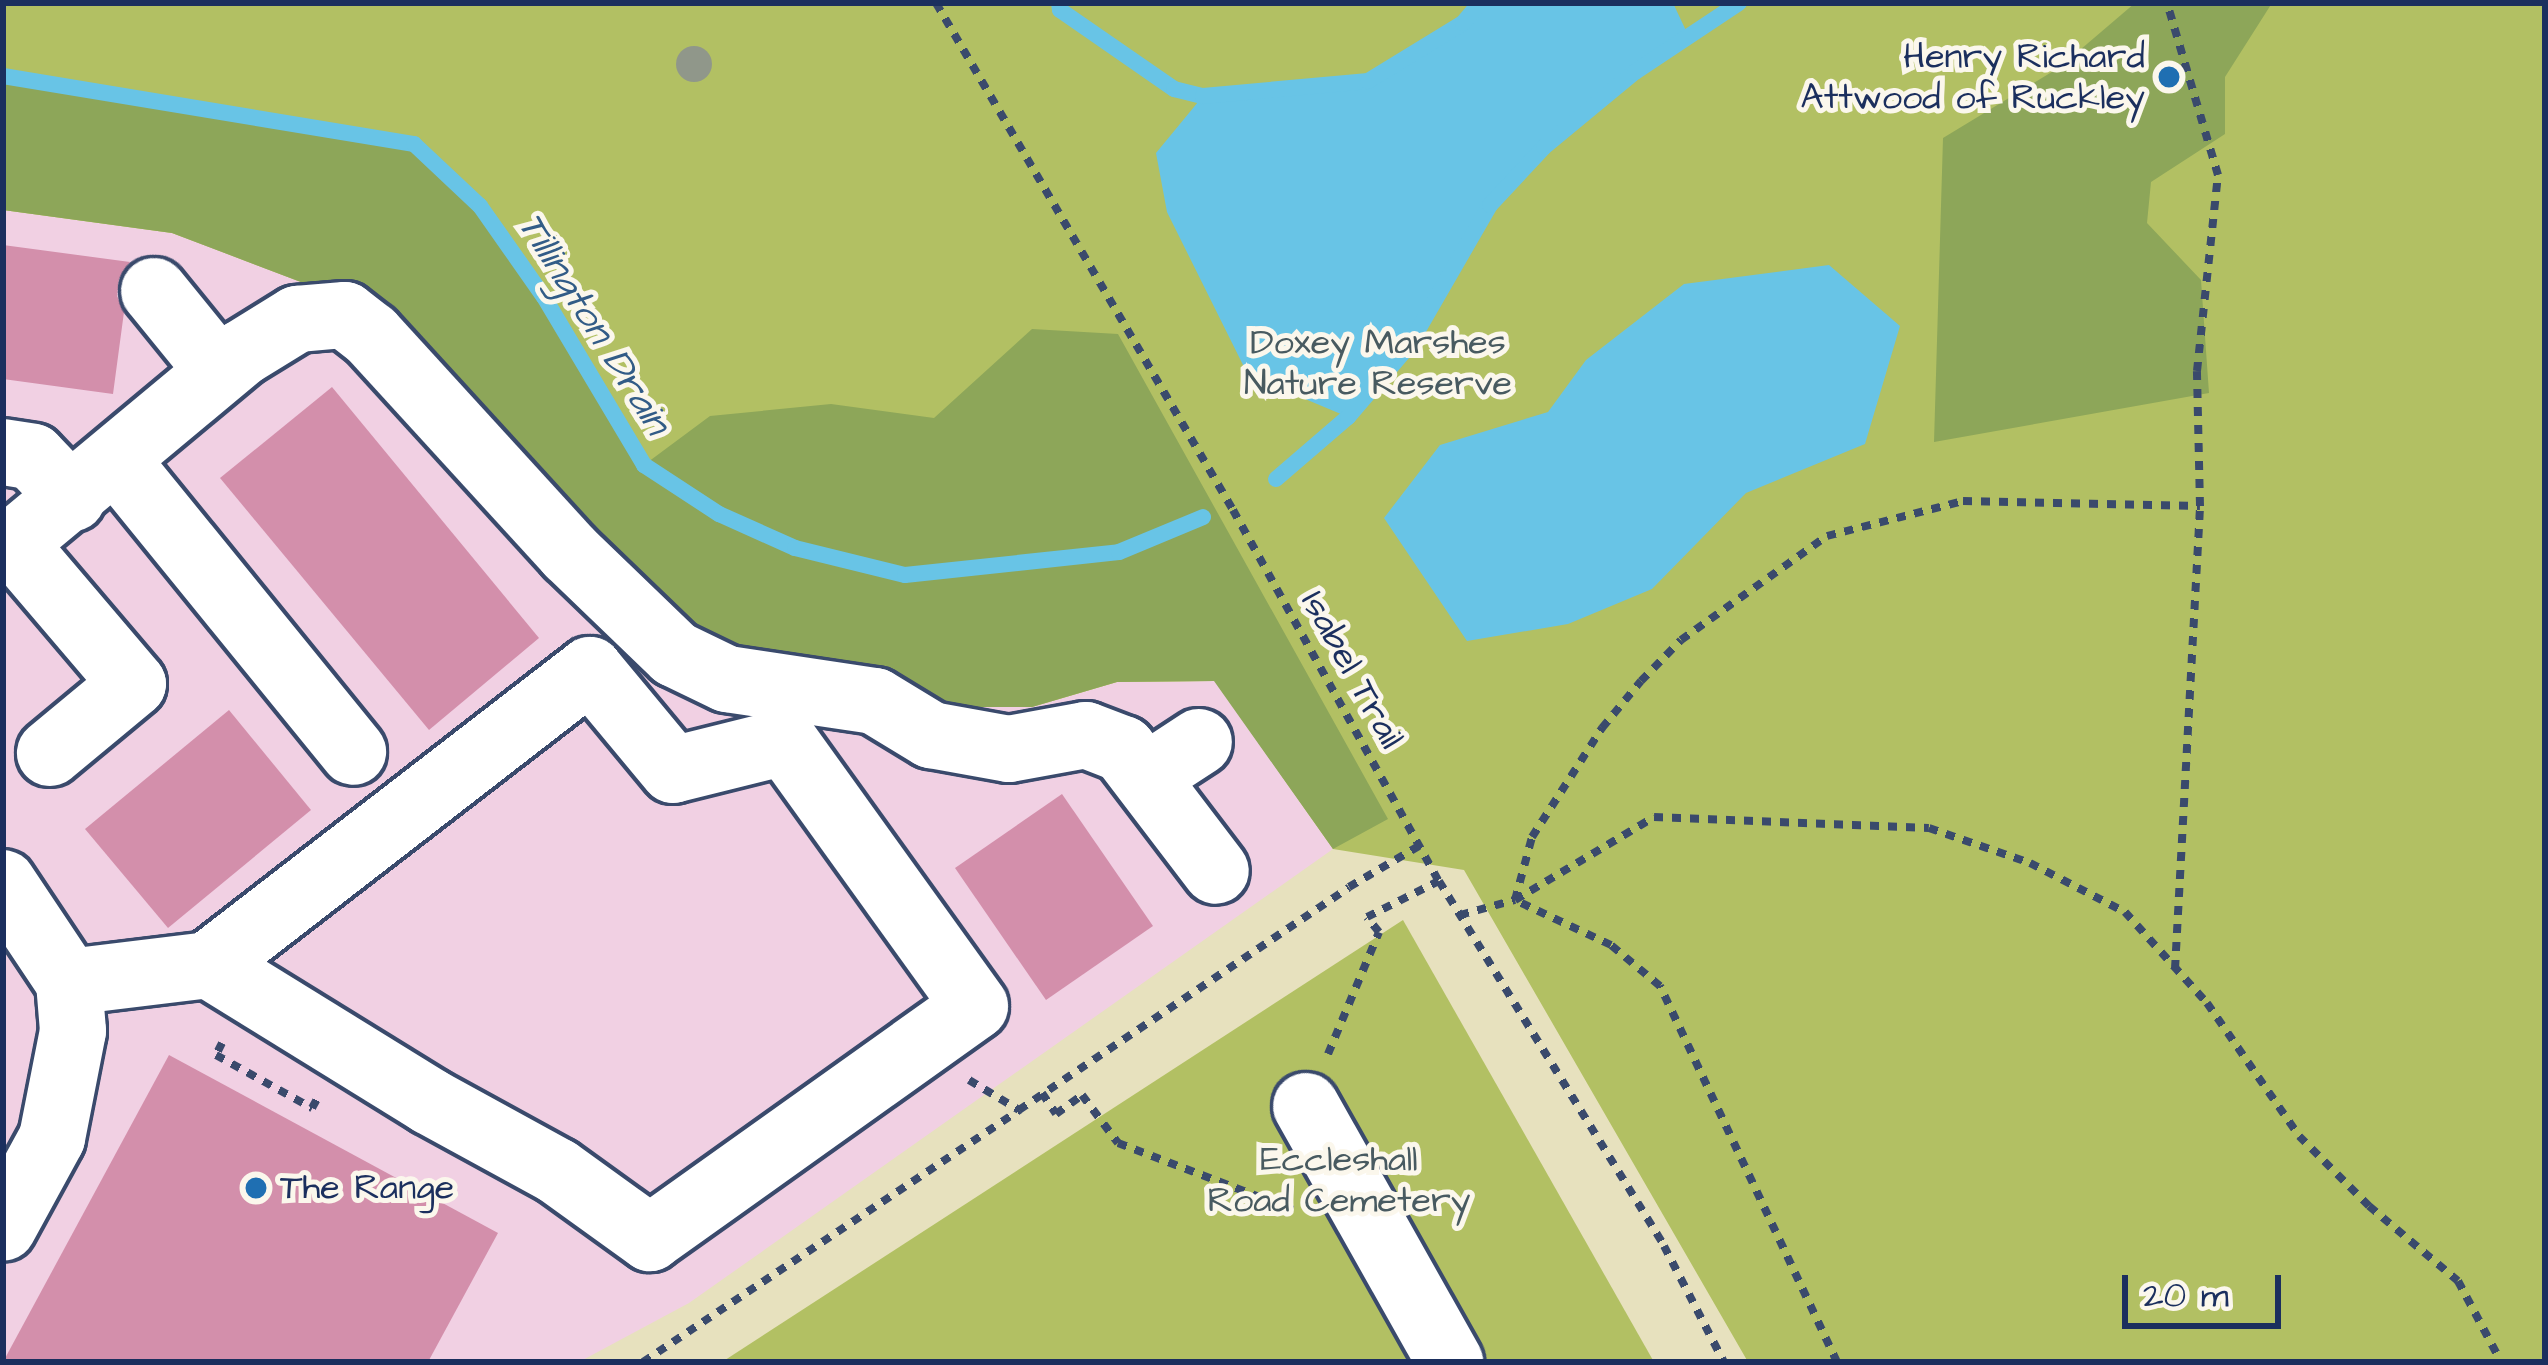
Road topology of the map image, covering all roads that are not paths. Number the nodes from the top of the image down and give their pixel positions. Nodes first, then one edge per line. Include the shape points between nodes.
1 (154, 291) dead end
2 (230, 362) junction
3 (3, 452) edge
4 (94, 479) junction
5 (8, 547) edge
6 (353, 752) dead end
7 (50, 753) dead end
8 (1216, 871) dead end
9 (3, 883) edge
10 (209, 965) junction
11 (69, 982) junction
12 (1306, 1106) road end
13 (3, 1228) edge
14 (1450, 1362) edge

1 - 2 street
2 - 4 street
2 - 8 street via 297,319 345,315 675,654 727,679 875,701 931,735 1009,749 1086,735 1173,759
3 - 4 street
4 - 5 street
4 - 6 street
5 - 7 street via 149,671
9 - 11 street
10 - 10 street via 556,1171 650,1238 974,1006 785,742 673,770 590,670
10 - 11 street
11 - 13 street via 73,1030 52,1138
12 - 14 street

